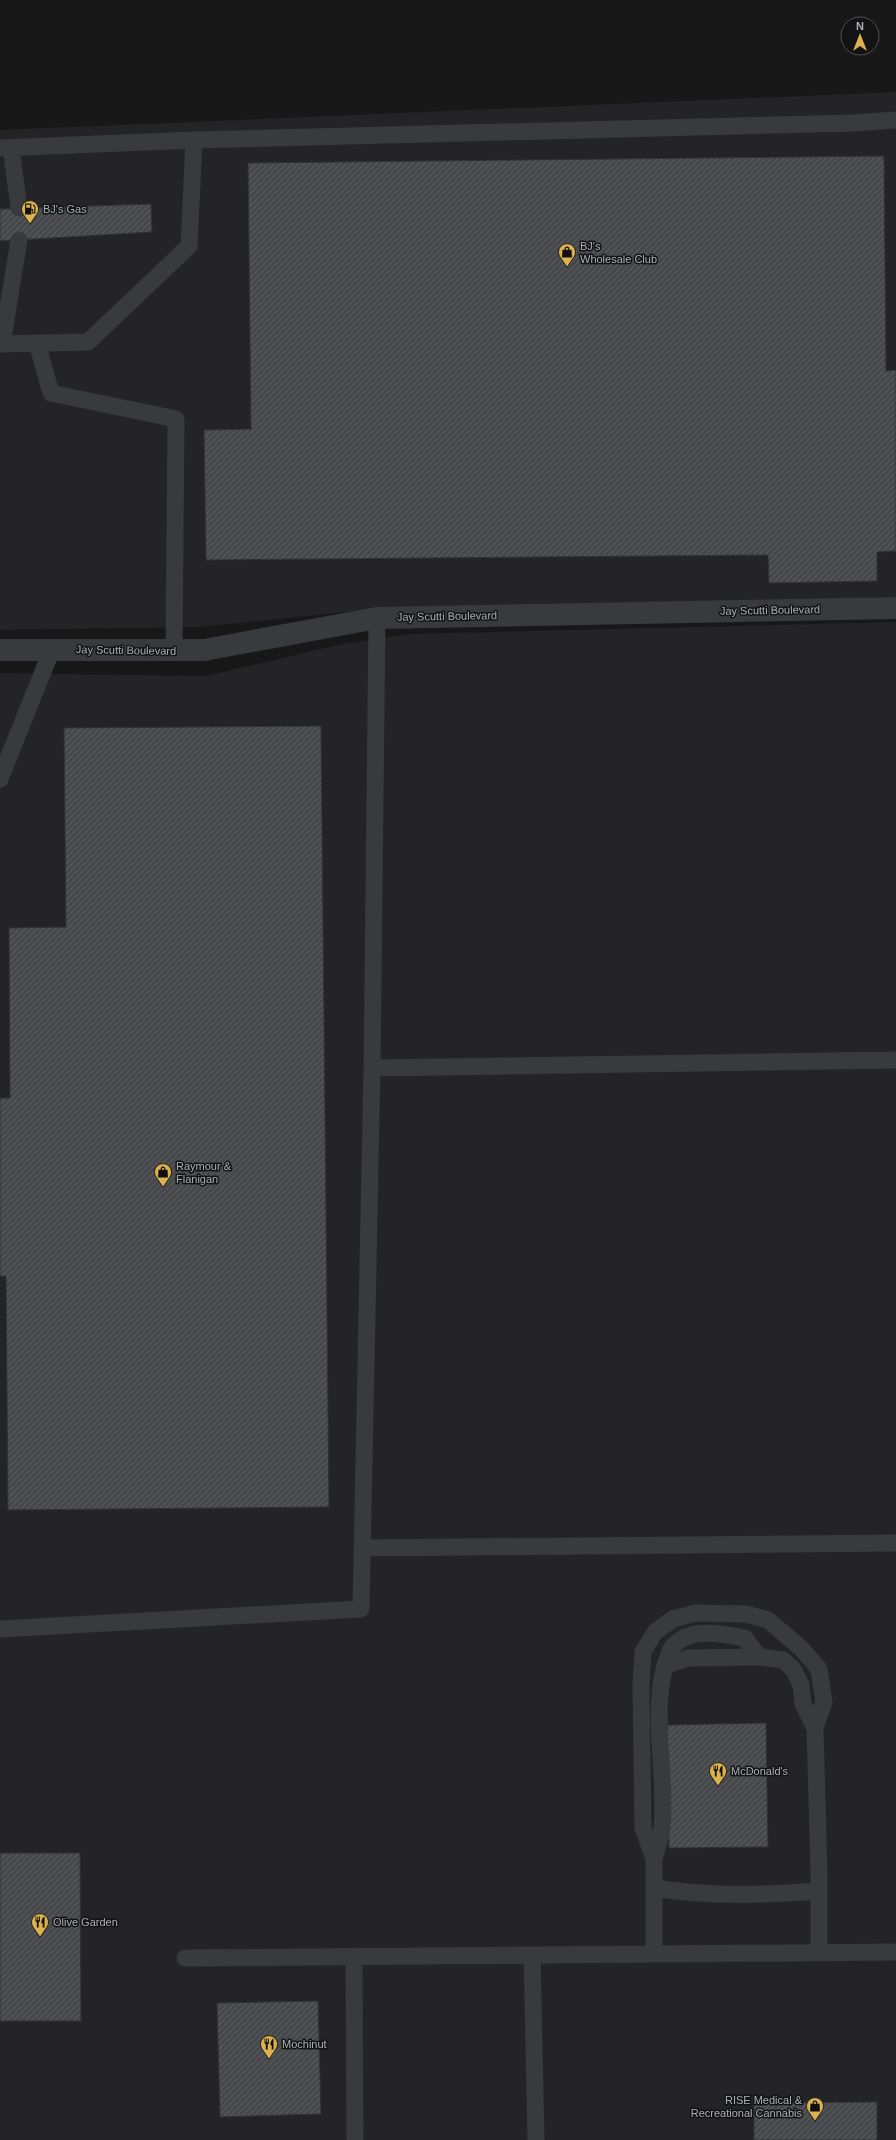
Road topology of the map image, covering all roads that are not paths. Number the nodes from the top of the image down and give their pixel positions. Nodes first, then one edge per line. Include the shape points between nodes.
1 (896, 120) edge
2 (194, 140) junction
3 (6, 148) edge
4 (19, 208) dead end
5 (19, 240) dead end
6 (37, 343) junction
7 (1, 344) edge
8 (896, 608) edge
9 (378, 618) junction
10 (52, 649) junction
11 (0, 650) edge
12 (174, 651) junction
13 (0, 779) edge
14 (896, 1060) edge
15 (372, 1068) junction
16 (896, 1543) edge
17 (362, 1548) junction
18 (0, 1629) edge
19 (759, 1657) junction
20 (666, 1665) junction
21 (815, 1728) junction
22 (654, 1859) junction
23 (654, 1888) junction
24 (819, 1891) junction
25 (818, 1952) junction
26 (896, 1952) edge
27 (654, 1954) junction
28 (532, 1955) junction
29 (354, 1956) junction
30 (185, 1958) dead end
31 (356, 2140) edge
32 (536, 2140) edge

1 - 2 lane
2 - 3 lane
2 - 6 lane via 189,246 88,342
3 - 4 lane
5 - 7 lane
6 - 7 lane
6 - 12 lane via 51,393 176,419
8 - 9 street, Jay Scutti Boulevard
9 - 12 street, Jay Scutti Boulevard via 204,650
9 - 15 lane
10 - 11 street, Jay Scutti Boulevard
10 - 12 street, Jay Scutti Boulevard
10 - 13 lane
14 - 15 lane
15 - 17 lane
16 - 17 lane
17 - 18 lane via 360,1609
19 - 20 lane via 689,1658
19 - 20 lane via 745,1638 717,1634 689,1635 673,1646
19 - 21 lane via 783,1660 794,1669 801,1685 803,1704
20 - 22 lane via 660,1699 662,1827
21 - 22 lane via 824,1702 819,1669 802,1649 768,1620 746,1614 695,1613 673,1619 655,1632 644,1652 641,1685 643,1828
21 - 24 lane
22 - 23 lane
23 - 24 lane via 691,1894 782,1894
23 - 27 lane
24 - 25 lane
25 - 26 lane
25 - 27 lane
27 - 28 lane
28 - 29 lane
28 - 32 lane
29 - 30 lane
29 - 31 lane

